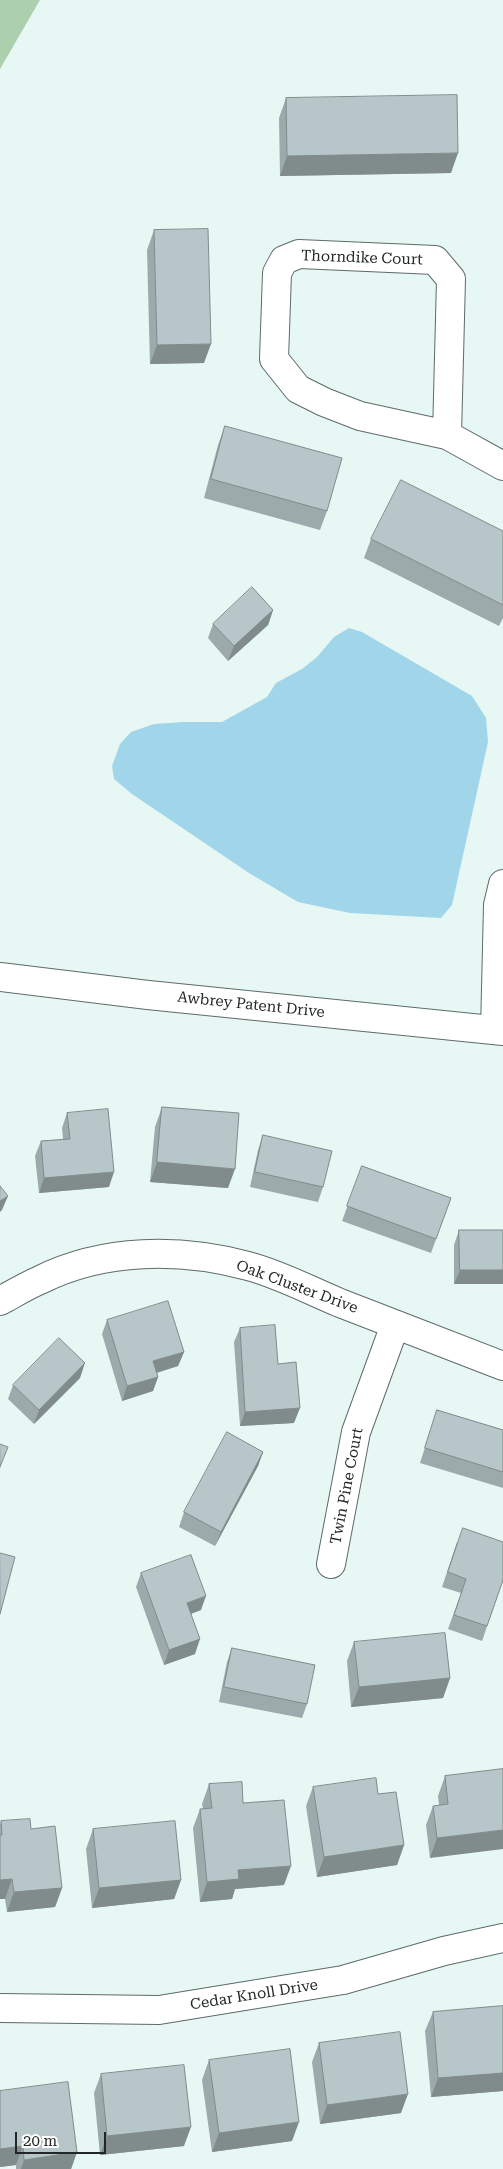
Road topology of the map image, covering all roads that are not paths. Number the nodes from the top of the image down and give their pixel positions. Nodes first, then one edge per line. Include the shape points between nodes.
1 (447, 435) junction
2 (503, 466) edge
3 (503, 884) edge
4 (0, 976) edge
5 (499, 1030) edge
6 (0, 1301) edge
7 (395, 1325) junction
8 (503, 1366) edge
9 (331, 1564) dead end
10 (503, 1938) edge
11 (0, 2008) edge

1 - 1 street, Thorndike Court via 360,416 298,389 274,359 277,273 284,260 299,254 435,260 451,278
1 - 2 street, Thorndike Court
3 - 5 street via 498,905
4 - 5 street, Awbrey Patent Drive via 148,995
6 - 7 street, Oak Cluster Drive via 41,1279 98,1260 152,1253 202,1256 250,1266
7 - 8 street, Oak Cluster Drive
7 - 9 street, Twin Pine Court via 356,1432
10 - 11 street, Cedar Knoll Drive via 343,1980 159,2010

